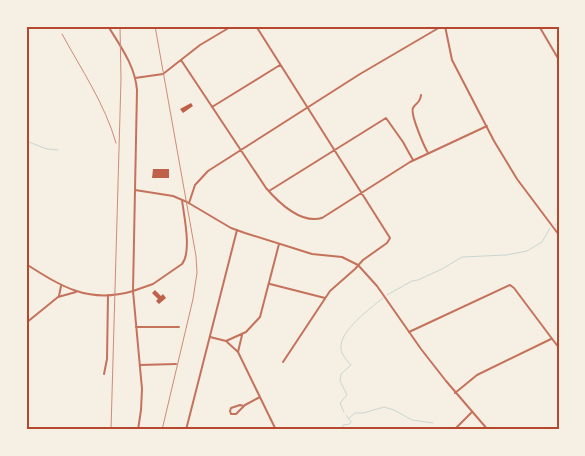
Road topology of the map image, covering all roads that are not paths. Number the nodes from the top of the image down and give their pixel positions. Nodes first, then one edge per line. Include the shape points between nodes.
1 (108, 26) edge
2 (232, 26) edge
3 (256, 26) edge
4 (444, 26) edge
5 (539, 26) edge
6 (559, 52) edge
7 (555, 54) junction
8 (181, 60) junction
9 (559, 60) edge
10 (280, 65) junction
11 (135, 78) junction
12 (421, 95) dead end
13 (212, 107) junction
14 (308, 108) junction
15 (486, 126) junction
16 (240, 151) junction
17 (335, 151) junction
18 (428, 153) junction
19 (413, 160) junction
20 (135, 190) junction
21 (269, 192) junction
22 (361, 193) junction
23 (182, 200) junction
24 (189, 203) junction
25 (237, 230) junction
26 (559, 235) edge
27 (279, 244) junction
28 (26, 264) edge
29 (358, 265) junction
30 (270, 284) junction
31 (61, 286) junction
32 (134, 291) junction
33 (77, 292) junction
34 (108, 295) junction
35 (58, 297) junction
36 (325, 298) junction
37 (26, 323) edge
38 (136, 327) junction
39 (179, 327) dead end
40 (409, 332) junction
41 (242, 334) junction
42 (209, 336) junction
43 (552, 339) junction
44 (226, 341) junction
45 (559, 348) edge
46 (238, 352) junction
47 (283, 362) dead end
48 (176, 364) dead end
49 (140, 365) junction
50 (104, 374) dead end
51 (455, 393) junction
52 (260, 397) junction
53 (244, 406) junction
54 (472, 412) junction
55 (138, 430) edge
56 (186, 430) edge
57 (276, 430) edge
58 (454, 430) edge
59 (488, 430) edge

1 - 11 street via 127,57
2 - 8 street
3 - 10 street
4 - 14 street
4 - 15 street via 452,60
5 - 7 street
6 - 7 street
7 - 9 street
8 - 11 street via 164,74
8 - 13 street
10 - 13 street
10 - 14 street
11 - 20 street via 138,96
12 - 18 street via 420,102 412,110
13 - 16 street
14 - 16 street
14 - 17 street
15 - 18 street
15 - 26 street via 517,179
16 - 21 street
16 - 24 street via 200,178
17 - 19 street via 386,118
17 - 21 street
17 - 22 street
18 - 19 street
19 - 22 street
20 - 23 street
20 - 32 street
21 - 22 street via 305,218 315,220
22 - 29 street via 390,238
23 - 24 street
23 - 32 street via 187,248 185,260 153,284
24 - 25 street
25 - 27 street
25 - 42 street
27 - 29 street via 312,254 342,258
27 - 30 street
28 - 31 street
29 - 36 street
29 - 40 street via 378,286
30 - 36 street
30 - 41 street via 260,317
31 - 33 street
31 - 35 street
32 - 34 street
32 - 38 street
33 - 34 street
33 - 35 street
34 - 50 street
35 - 37 street
36 - 47 street
38 - 39 street
38 - 49 street
40 - 43 street via 510,286
40 - 51 street
41 - 44 street
41 - 46 street
42 - 44 street
42 - 56 street
43 - 45 street
43 - 51 street via 477,375
44 - 46 street
46 - 52 street
48 - 49 street
49 - 55 street via 142,400
51 - 54 street
52 - 53 street
52 - 57 street
53 - 53 street via 236,414 230,412 234,406
54 - 58 street
54 - 59 street

